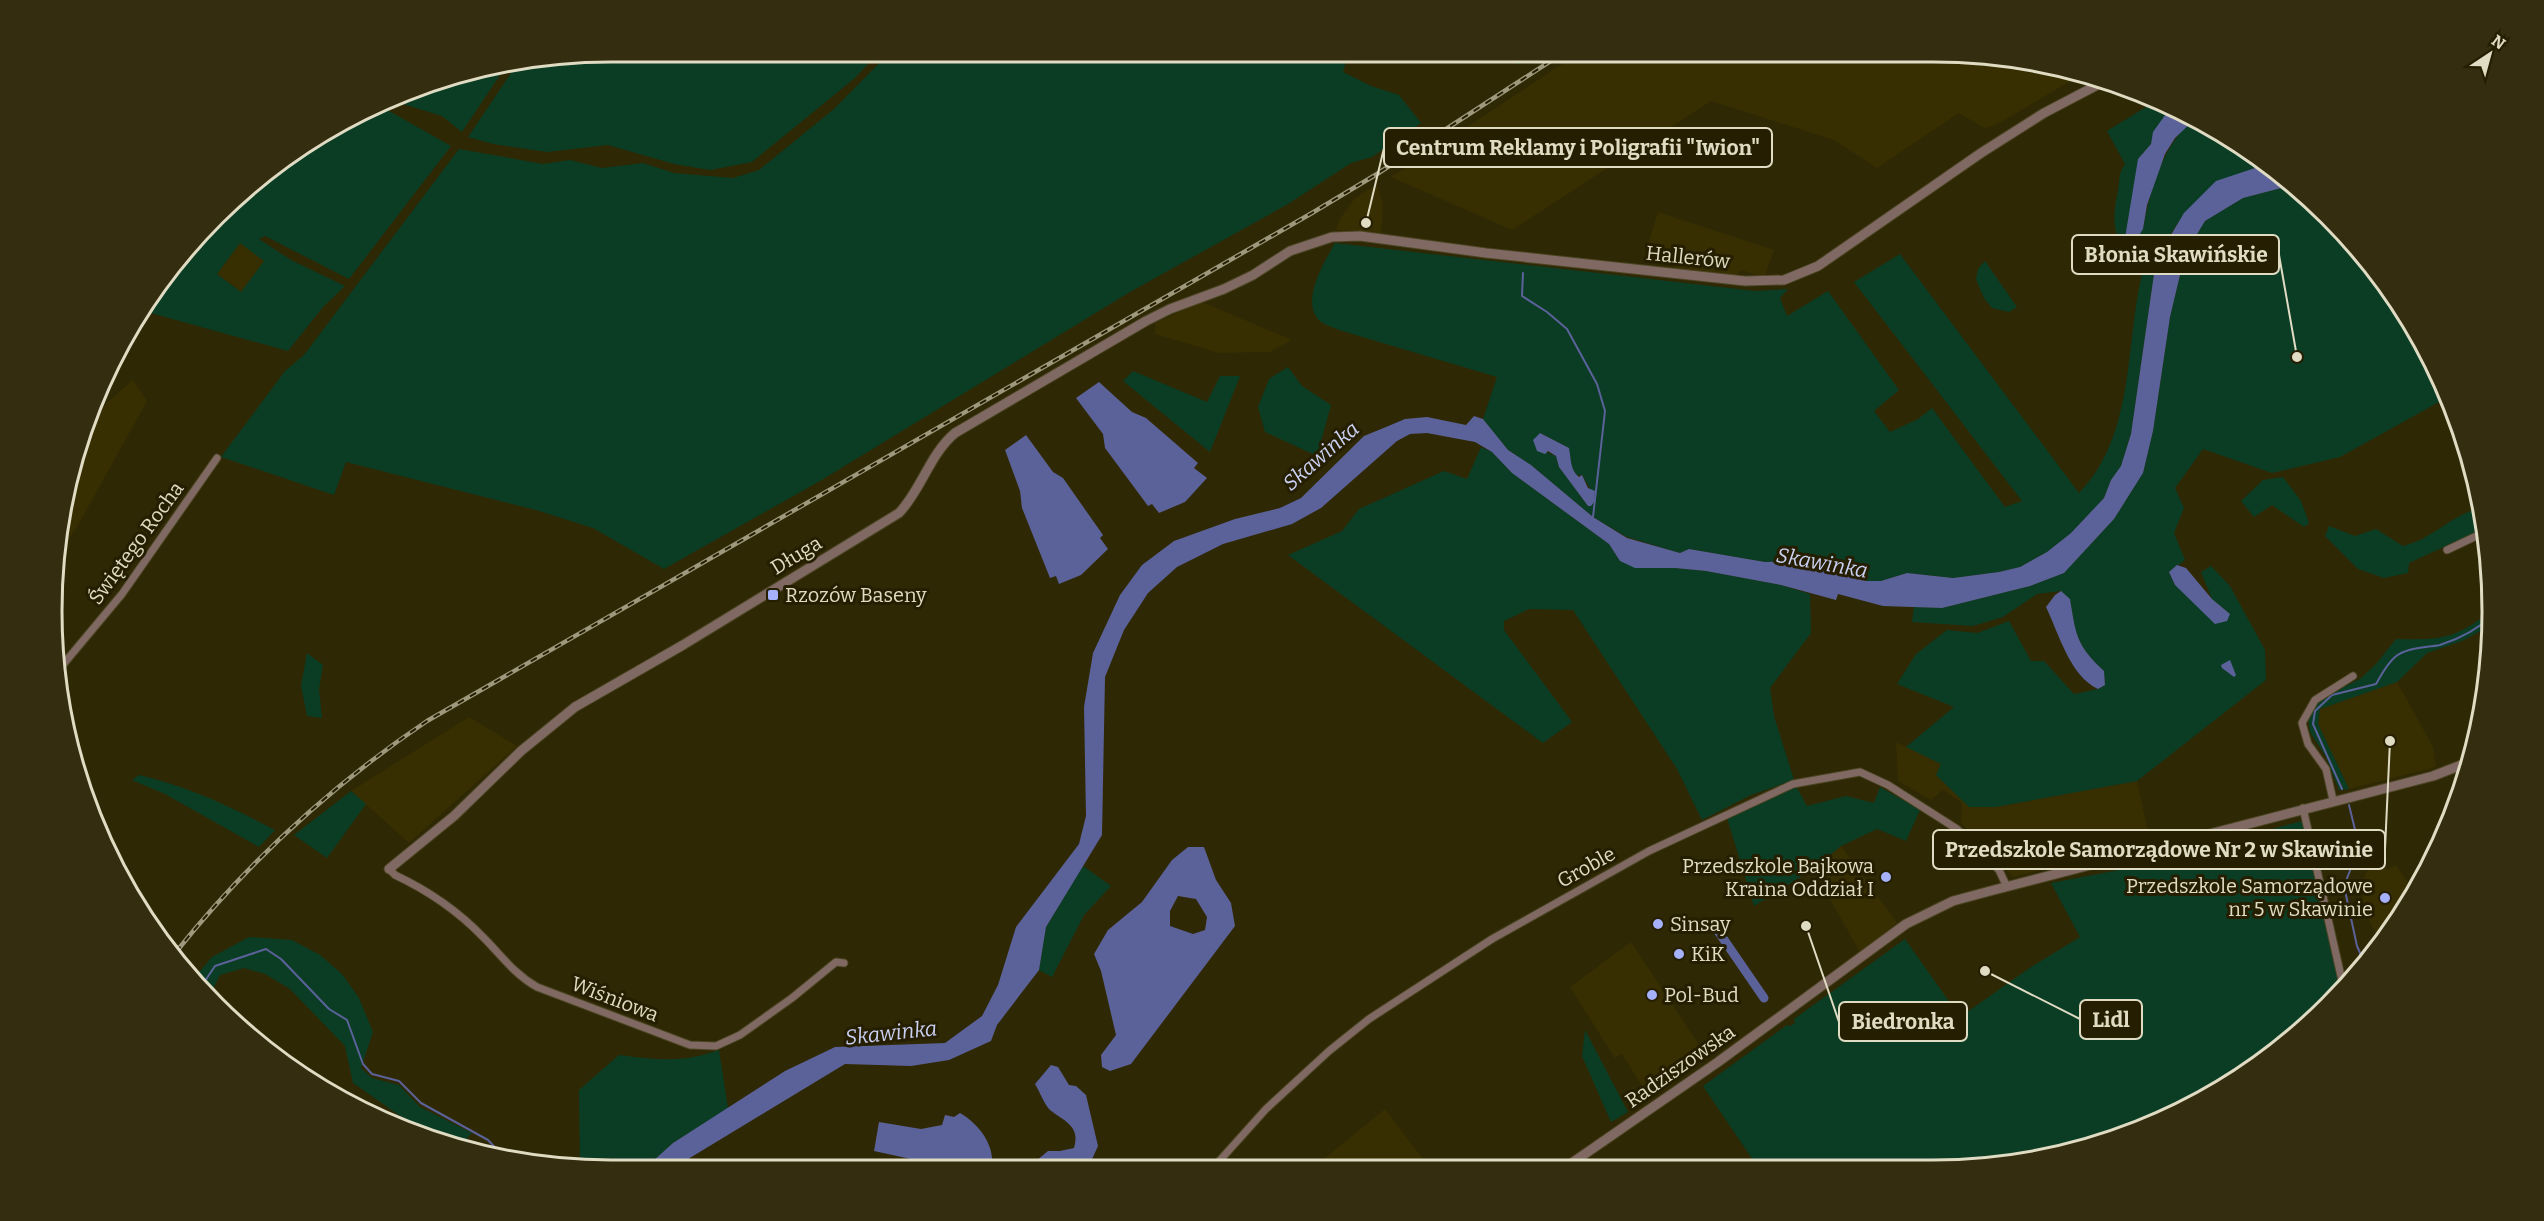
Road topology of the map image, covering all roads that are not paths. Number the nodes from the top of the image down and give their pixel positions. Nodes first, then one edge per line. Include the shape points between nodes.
1 (2095, 86) edge
2 (1224, 289) joint
3 (217, 458) dead end
4 (2477, 535) edge
5 (2447, 550) dead end
6 (64, 663) edge
7 (2353, 676) dead end
8 (2459, 769) edge
9 (2333, 800) junction
10 (2303, 808) junction
11 (389, 869) joint
12 (2007, 887) junction
13 (844, 963) dead end
14 (2341, 977) edge
15 (1220, 1160) edge
16 (1576, 1160) edge

1 - 2 street, Hallerów via 1981,153 1818,266 1784,280 1745,281 1360,236 1332,237 1307,244
2 - 11 street, Długa via 1146,321 955,434 935,456 913,497 899,513 575,707
3 - 6 street, Świętego Rocha via 122,594
4 - 5 street
7 - 9 street via 2315,700 2302,723 2308,744 2326,770
8 - 9 street, Radziszowska
9 - 10 street, Radziszowska
10 - 12 street, Radziszowska
10 - 14 street
11 - 13 street, Wiśniowa via 442,900 465,919 522,979 690,1045 723,1044 792,998 836,962
12 - 15 street, Groble via 1999,870 1957,829 1888,785 1860,772 1793,784 1649,851 1492,939 1369,1019 1266,1109
12 - 16 street, Radziszowska via 1953,901 1906,924

